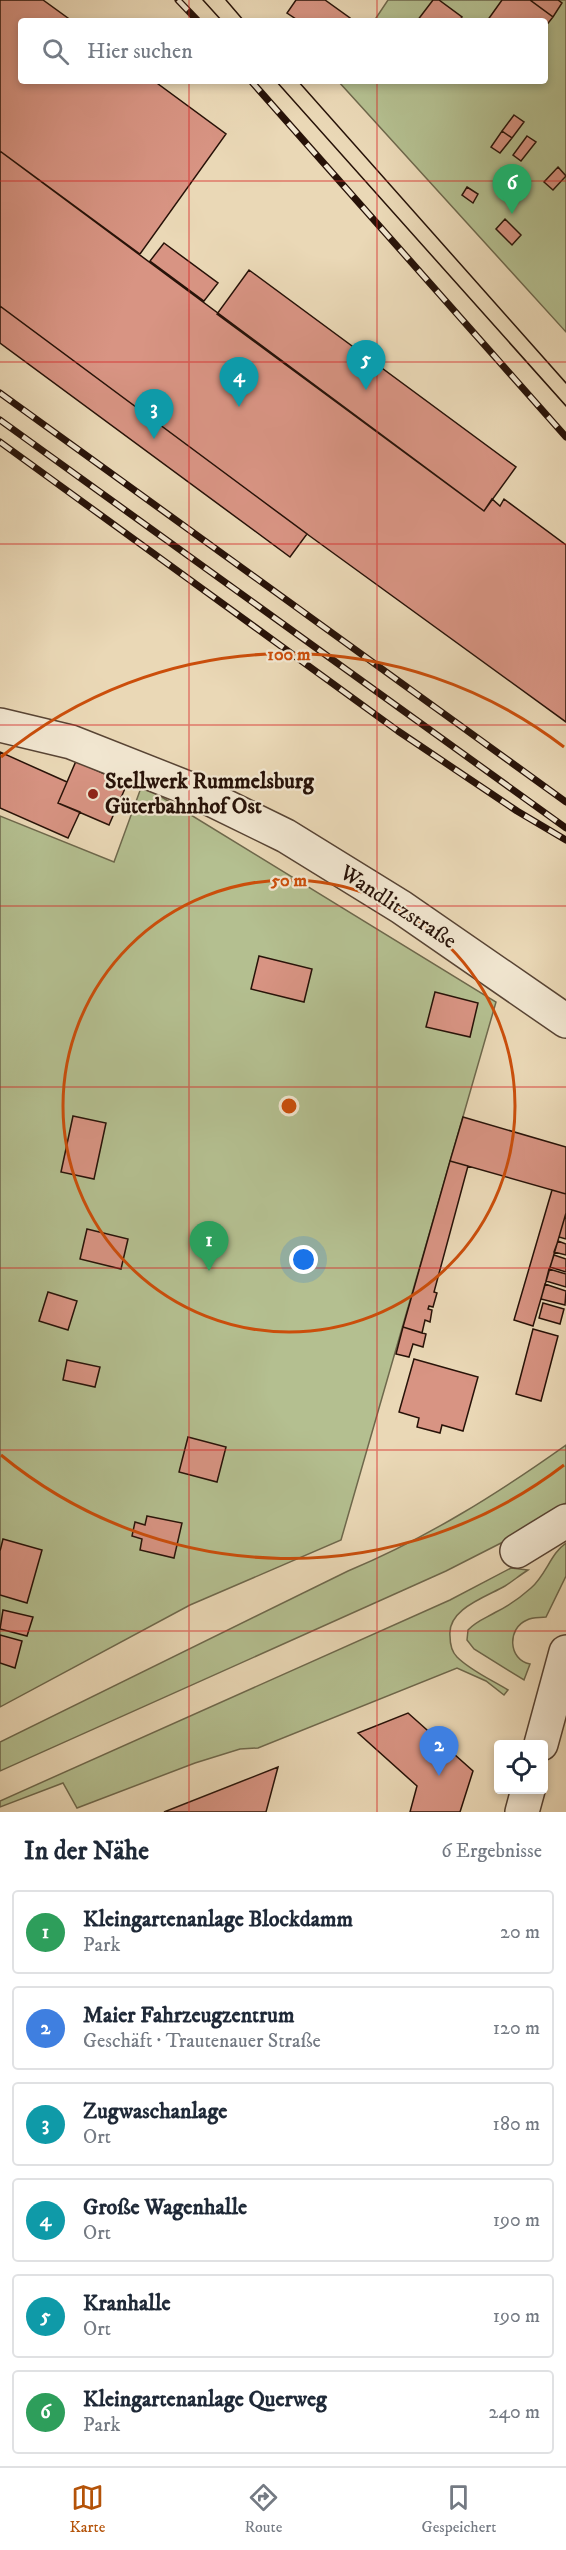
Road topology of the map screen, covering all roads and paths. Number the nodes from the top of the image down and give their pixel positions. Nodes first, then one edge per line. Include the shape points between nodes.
1 (0, 725) edge
2 (566, 1021) edge
3 (566, 1521) edge
4 (517, 1551) dead end
5 (566, 1652) edge
6 (542, 1740) edge
7 (527, 1794) edge
8 (522, 1812) edge

1 - 2 street, Wandlitzstraße via 71,742 190,789 286,836 401,907
3 - 4 street
5 - 6 street
7 - 8 street

